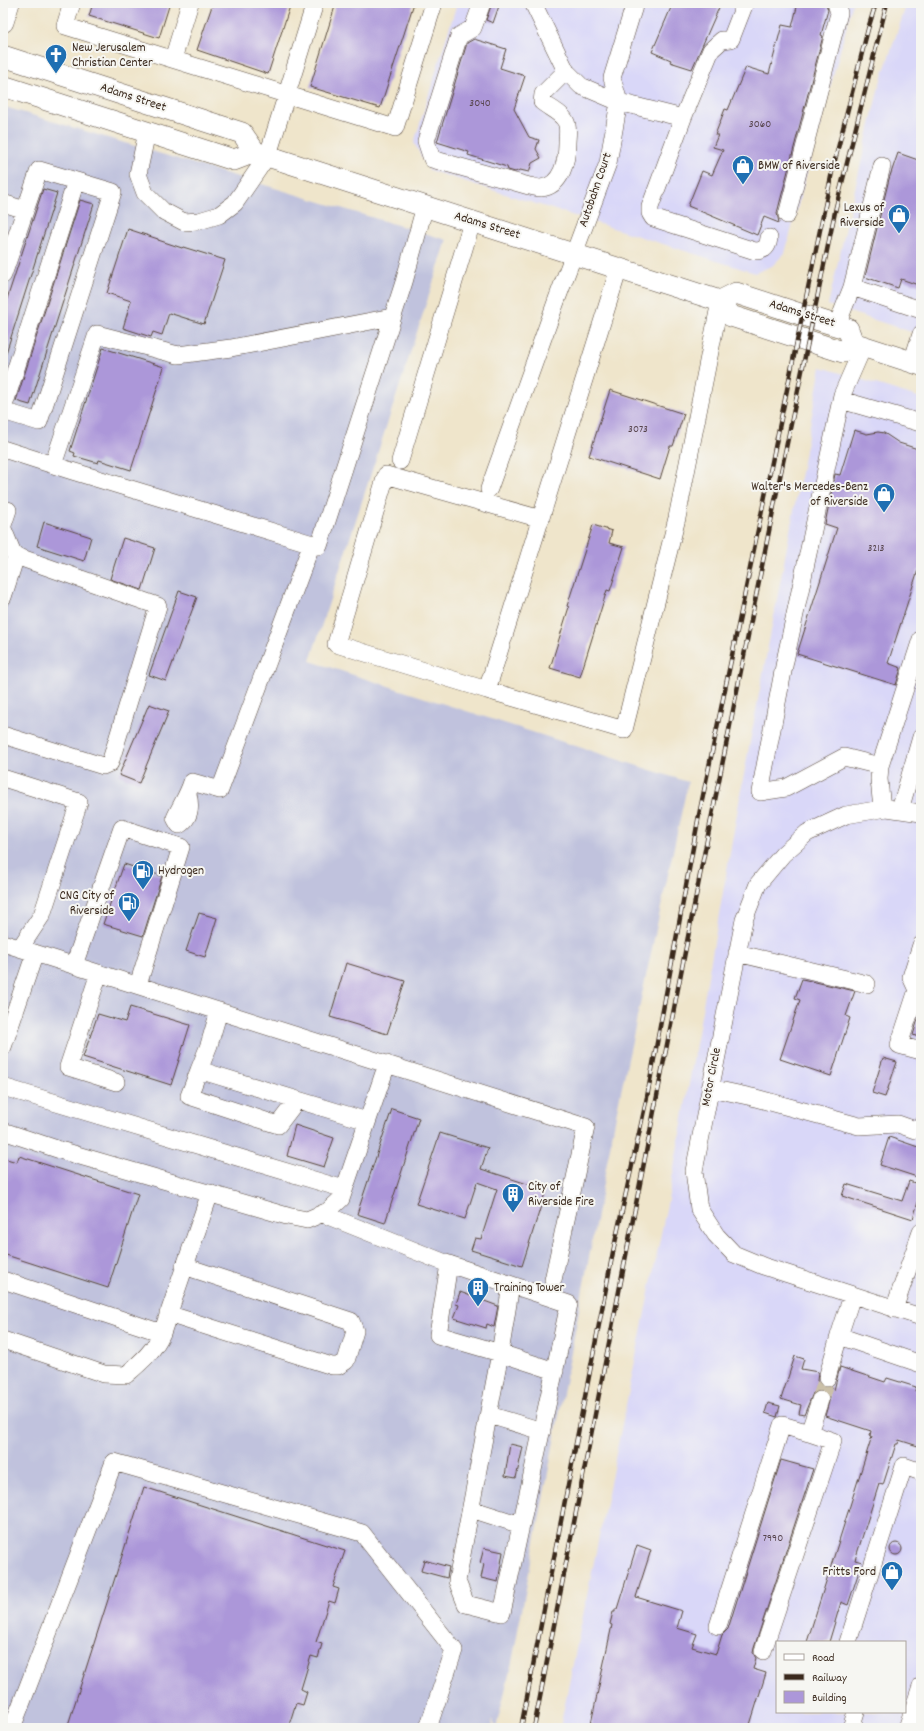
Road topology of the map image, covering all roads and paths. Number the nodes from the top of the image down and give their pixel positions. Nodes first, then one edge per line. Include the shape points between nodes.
1 (9, 3) edge
2 (72, 3) edge
3 (190, 3) edge
4 (315, 3) edge
5 (434, 3) edge
6 (482, 3) edge
7 (533, 3) edge
8 (635, 3) edge
9 (745, 3) edge
10 (836, 3) edge
11 (3, 22) edge
12 (3, 56) edge
13 (173, 59) junction
14 (566, 70) junction
15 (3, 86) edge
16 (287, 94) junction
17 (619, 102) junction
18 (683, 118) junction
19 (147, 132) junction
20 (261, 154) junction
21 (882, 166) dead end
22 (76, 181) junction
23 (3, 203) edge
24 (425, 206) junction
25 (25, 210) junction
26 (787, 215) dead end
27 (472, 222) junction
28 (769, 238) dead end
29 (574, 254) junction
30 (619, 268) junction
31 (3, 275) edge
32 (852, 287) junction
33 (720, 301) junction
34 (921, 310) edge
35 (392, 317) junction
36 (837, 325) junction
37 (921, 334) edge
38 (858, 345) junction
39 (917, 363) edge
40 (841, 400) junction
41 (3, 410) edge
42 (921, 423) edge
43 (3, 449) edge
44 (400, 461) dead end
45 (53, 465) junction
46 (490, 489) dead end
47 (3, 509) edge
48 (542, 519) junction
49 (3, 525) edge
50 (3, 528) edge
51 (312, 543) junction
52 (16, 556) junction
53 (3, 597) edge
54 (921, 639) edge
55 (487, 690) junction
56 (3, 735) edge
57 (921, 737) edge
58 (880, 766) junction
59 (3, 778) edge
60 (882, 809) junction
61 (900, 810) junction
62 (921, 813) edge
63 (172, 844) junction
64 (3, 942) edge
65 (921, 945) edge
66 (27, 950) junction
67 (737, 953) junction
68 (74, 965) junction
69 (99, 973) junction
70 (867, 984) dead end
71 (138, 985) junction
72 (919, 990) edge
73 (219, 1011) junction
74 (3, 1047) edge
75 (921, 1051) edge
76 (387, 1064) junction
77 (199, 1070) junction
78 (116, 1082) dead end
79 (3, 1087) edge
80 (710, 1088) junction
81 (297, 1100) junction
82 (367, 1121) junction
83 (921, 1126) edge
84 (3, 1131) edge
85 (344, 1189) junction
86 (210, 1193) junction
87 (323, 1214) junction
88 (921, 1232) edge
89 (449, 1264) junction
90 (184, 1266) junction
91 (3, 1280) edge
92 (553, 1280) dead end
93 (511, 1284) junction
94 (852, 1296) junction
95 (894, 1309) junction
96 (168, 1314) junction
97 (921, 1317) edge
98 (162, 1333) junction
99 (839, 1336) junction
100 (3, 1340) edge
101 (500, 1353) junction
102 (921, 1364) edge
103 (555, 1370) junction
104 (827, 1378) tunnel mouth
105 (820, 1400) tunnel mouth
106 (489, 1415) junction
107 (542, 1431) junction
108 (809, 1433) junction
109 (921, 1472) edge
110 (471, 1509) junction
111 (521, 1525) junction
112 (718, 1626) dead end
113 (848, 1641) edge
114 (763, 1651) dead end
115 (916, 1694) edge
116 (856, 1713) edge
117 (12, 1728) edge
118 (428, 1728) edge
119 (851, 1728) edge
120 (907, 1728) edge

1 - 11 main road
2 - 13 street via 65,26
3 - 13 street
4 - 16 street
5 - 16 street via 395,128
6 - 14 street via 474,28 459,36 426,141 432,159 529,186 542,188 553,183 561,175 567,153 568,130 563,118 542,102 543,94
7 - 14 street
8 - 17 street via 612,78
9 - 18 street via 731,39 722,40 711,50
10 - 26 street via 839,13
12 - 20 main road, Adams Street via 242,133
13 - 16 street
14 - 17 street via 581,86
15 - 19 main road
16 - 20 street
17 - 18 street
17 - 29 street, Autobahn Court via 608,163
18 - 28 street via 650,207 653,218 755,252 766,248
19 - 20 main road via 234,160
19 - 20 street via 138,174 145,193 163,211 184,222 219,215 236,203
20 - 24 main road, Adams Street
21 - 32 street
22 - 25 street via 39,170
22 - 41 street
22 - 41 street via 113,192 39,422
23 - 25 street
24 - 27 main road, Adams Street
24 - 35 street
25 - 31 street
27 - 29 main road, Adams Street
27 - 44 street
29 - 30 main road, Adams Street
29 - 46 street, Autobahn Court
30 - 33 main road, Adams Street
30 - 48 street
32 - 34 street
32 - 36 street
33 - 36 main road, Adams Street via 736,293
33 - 38 main road, Adams Street via 731,316 798,339 843,352
33 - 55 street via 677,518 624,730
35 - 45 street via 178,356 97,334
35 - 51 street via 319,546
36 - 38 main road, Adams Street via 848,329
37 - 39 street
38 - 39 main road
38 - 40 street
40 - 42 street
40 - 58 street via 760,792 786,788 844,757
43 - 45 street
45 - 51 street
47 - 49 street via 8,510
48 - 55 street
48 - 55 street via 386,475 336,644
50 - 52 street
51 - 63 street via 220,790 192,782 175,818 179,826
52 - 53 street
52 - 56 street via 158,606 110,763 103,766
54 - 58 street
57 - 61 street
58 - 60 street via 878,779
59 - 66 street via 79,802 42,915
60 - 61 street, Motor Circle
60 - 67 street, Motor Circle via 846,815 807,833 783,854 758,884 744,920
61 - 62 street, Motor Circle
63 - 68 street via 122,828
63 - 71 street via 181,847
64 - 66 street
65 - 72 street via 911,976
66 - 68 street
66 - 74 street
67 - 70 street
67 - 80 street, Motor Circle
68 - 69 street
69 - 71 street
69 - 78 street via 68,1067
71 - 73 street
72 - 75 street via 899,1045
73 - 76 street
73 - 77 street
76 - 82 street
76 - 92 street via 586,1127
77 - 81 street
77 - 81 street via 189,1096 278,1125
79 - 85 street
80 - 83 street via 752,1096 859,1126 898,1124 916,1130
80 - 94 street, Motor Circle via 694,1171 699,1209 716,1235 734,1254
81 - 82 street
82 - 85 street
84 - 86 street
85 - 87 street via 341,1199
86 - 87 street via 307,1220
86 - 90 street
87 - 89 street
88 - 95 street
89 - 93 street
89 - 101 street via 438,1335
90 - 96 street
90 - 96 street via 351,1321 355,1331 346,1361 338,1366 332,1366
91 - 98 street
93 - 101 street
93 - 103 street via 569,1304
94 - 95 street, Motor Circle
94 - 99 street
95 - 97 street, Motor Circle
96 - 98 street
98 - 100 street via 152,1350 126,1375 104,1374
99 - 102 street
99 - 104 street
101 - 103 street
101 - 106 street
103 - 107 street
105 - 108 street
106 - 107 street
106 - 110 street
107 - 111 street
108 - 112 street via 782,1425
108 - 114 street via 832,1441
109 - 113 street via 904,1466
110 - 111 street
110 - 111 street via 457,1581 466,1604 502,1612
115 - 120 street
116 - 119 street
117 - 118 street via 114,1462 362,1533 454,1650

